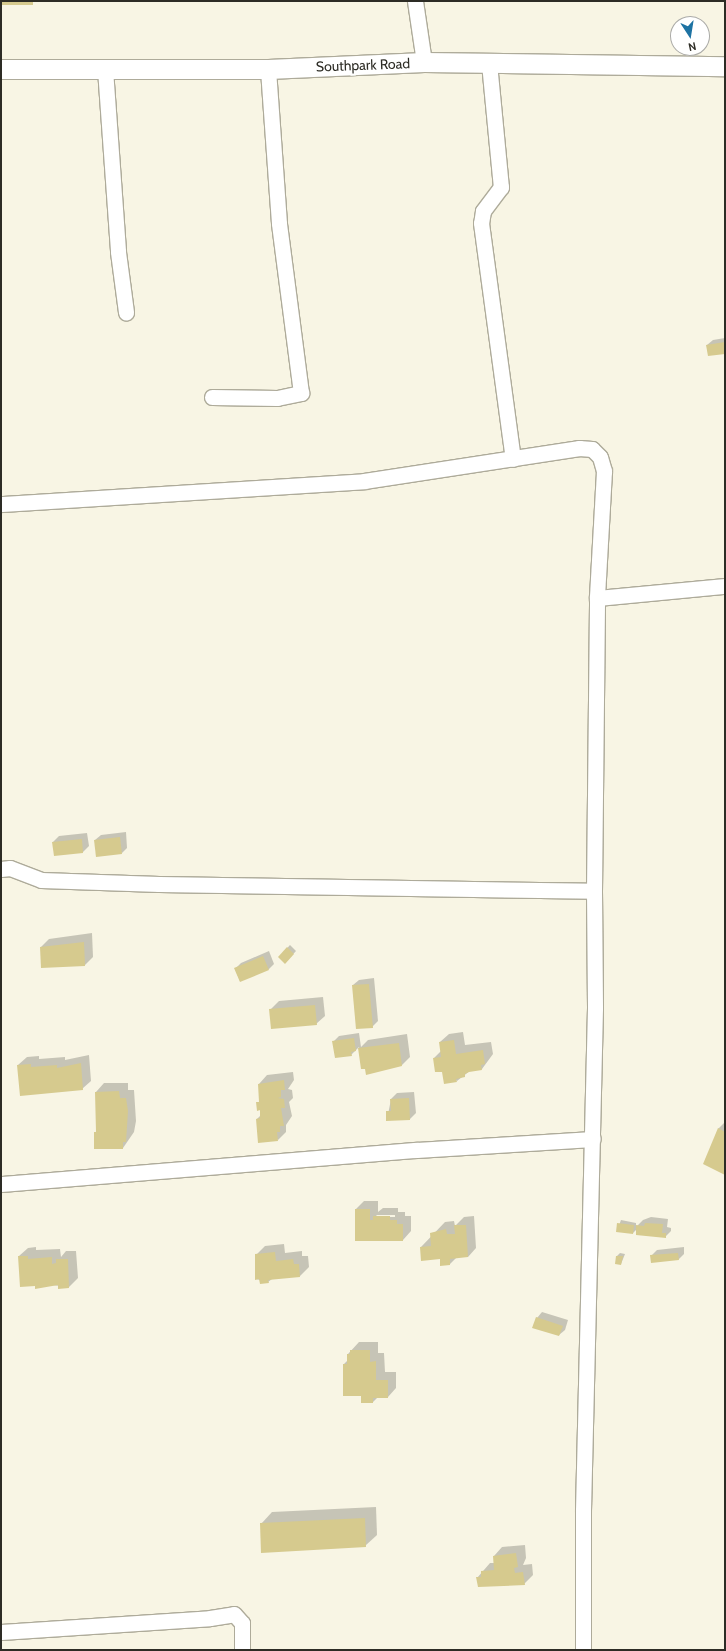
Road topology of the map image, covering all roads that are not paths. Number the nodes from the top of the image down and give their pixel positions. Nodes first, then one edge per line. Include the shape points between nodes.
1 (415, 1) edge
2 (424, 62) junction
3 (489, 63) junction
4 (725, 66) edge
5 (1, 69) edge
6 (105, 69) junction
7 (268, 69) junction
8 (126, 312) dead end
9 (212, 397) dead end
10 (512, 459) junction
11 (1, 504) edge
12 (725, 586) edge
13 (597, 598) junction
14 (1, 869) edge
15 (594, 891) junction
16 (593, 1140) junction
17 (1, 1184) edge
18 (1, 1632) edge
19 (242, 1650) edge
20 (583, 1650) edge

1 - 2 street
2 - 3 street, Southpark Road
2 - 7 street, Southpark Road
3 - 4 street, Southpark Road
3 - 10 street via 501,187 482,211 482,223
5 - 6 street, Southpark Road
6 - 7 street, Southpark Road
6 - 8 street via 118,252
7 - 9 street via 279,223 301,393 277,398
10 - 11 street via 364,481
10 - 13 street via 579,448 592,450 600,457 604,471
12 - 13 street
13 - 15 street
14 - 15 street via 10,868 40,880
15 - 16 street
16 - 17 street via 416,1150
16 - 20 street via 583,1511
18 - 19 street via 210,1618 234,1614 242,1623

